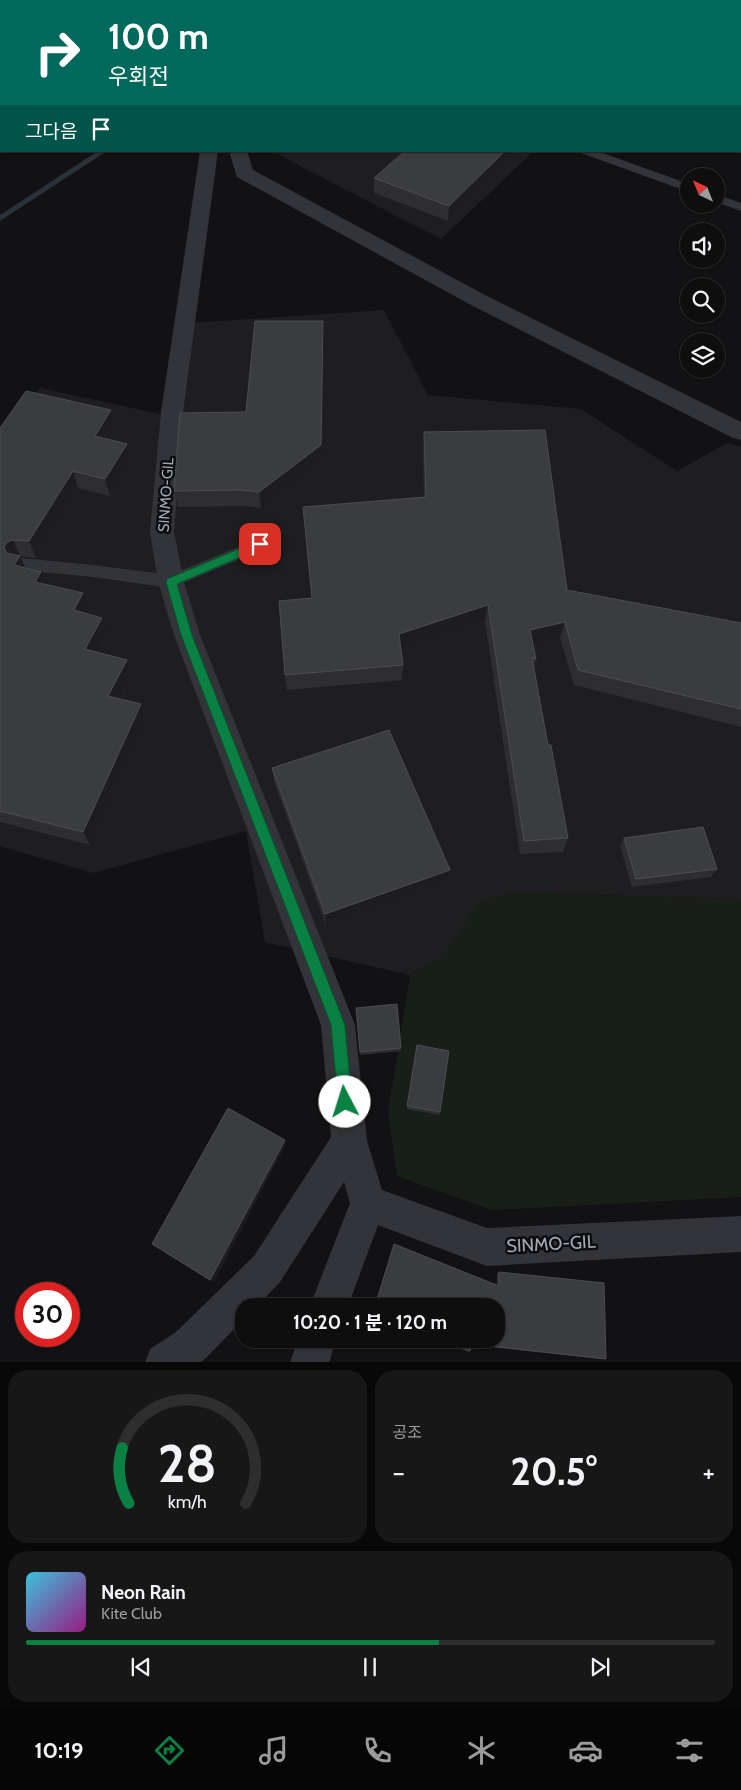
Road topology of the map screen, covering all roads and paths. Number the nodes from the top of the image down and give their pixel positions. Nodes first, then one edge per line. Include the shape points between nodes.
1 (209, 152) edge
2 (238, 152) edge
3 (588, 152) edge
4 (680, 185) edge
5 (725, 201) edge
6 (741, 207) edge
7 (741, 432) edge
8 (260, 544) dead end
9 (21, 564) edge
10 (171, 582) junction
11 (349, 1141) junction
12 (368, 1203) junction
13 (741, 1234) edge
14 (333, 1298) edge
15 (314, 1348) edge
16 (164, 1362) edge
17 (309, 1362) edge

1 - 10 street, SINMO-GIL via 172,412 162,532
2 - 7 street via 244,173 478,300
3 - 4 lane
5 - 6 lane
8 - 10 lane
9 - 10 lane
10 - 11 street, SINMO-GIL via 187,635 338,1025
11 - 12 street, SINMO-GIL
11 - 16 street via 267,1269 190,1346
12 - 13 street, SINMO-GIL via 487,1246
12 - 14 street
15 - 17 street

